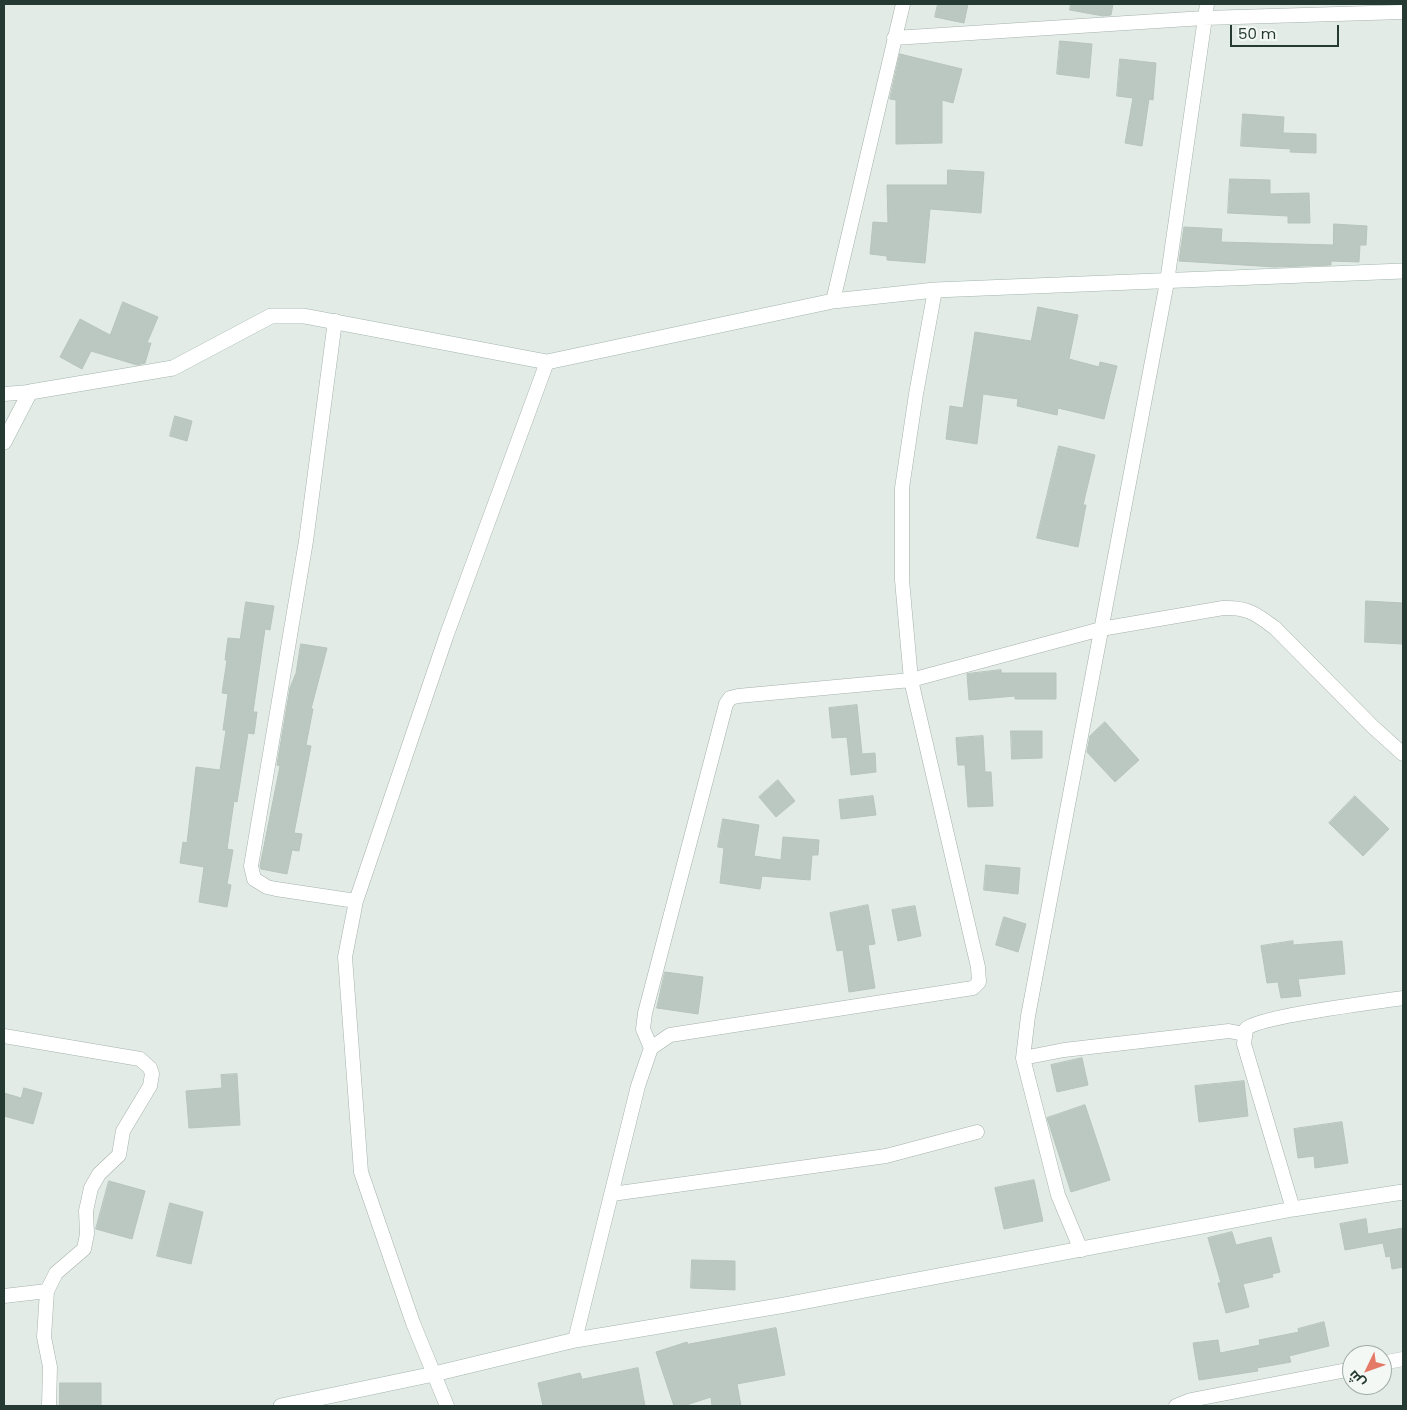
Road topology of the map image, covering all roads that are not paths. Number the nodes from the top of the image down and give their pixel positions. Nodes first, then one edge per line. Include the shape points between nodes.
1 (903, 4) edge
2 (1206, 11) edge
3 (1403, 12) edge
4 (894, 38) junction
5 (1403, 271) edge
6 (1167, 282) junction
7 (935, 290) junction
8 (833, 301) junction
9 (334, 321) junction
10 (547, 362) junction
11 (30, 392) junction
12 (4, 394) edge
13 (4, 442) edge
14 (1101, 628) junction
15 (911, 680) junction
16 (1403, 754) edge
17 (356, 901) junction
18 (1403, 998) edge
19 (1244, 1034) junction
20 (4, 1036) edge
21 (651, 1048) junction
22 (1023, 1058) junction
23 (977, 1132) dead end
24 (1403, 1192) edge
25 (612, 1194) junction
26 (1292, 1209) junction
27 (1081, 1250) junction
28 (47, 1291) junction
29 (4, 1296) edge
30 (575, 1340) junction
31 (1342, 1371) edge
32 (434, 1374) junction
33 (49, 1406) edge
34 (281, 1406) edge
35 (447, 1406) edge
36 (1176, 1406) edge

1 - 4 street
2 - 3 street
2 - 4 street
2 - 6 street
4 - 8 street
5 - 6 street
6 - 7 street
6 - 14 street
7 - 8 street
7 - 15 street via 902,488 902,580
8 - 10 street
9 - 10 street
9 - 11 street via 288,314 271,316 173,368
9 - 17 street via 306,541 251,866 254,878 266,887
10 - 17 street via 444,643
11 - 12 street
11 - 13 street
14 - 15 street
14 - 16 street via 1224,608 1242,608 1275,628
14 - 22 street via 1028,1016
15 - 21 street via 730,698 645,1013 643,1029
15 - 21 street via 978,967 977,986 670,1035
17 - 32 street via 345,962 359,1159 365,1187
18 - 19 street via 1284,1017 1249,1026
19 - 22 street via 1229,1031 1210,1033
19 - 26 street via 1244,1044
20 - 28 street via 140,1059 152,1074 150,1086 123,1131 119,1155 99,1174 91,1188 84,1249 56,1273
21 - 25 street via 638,1086
22 - 27 street via 1058,1195
23 - 25 street via 886,1156
24 - 26 street
25 - 30 street
26 - 27 street
27 - 30 street
28 - 29 street
28 - 33 street via 44,1337 50,1367
30 - 32 street
31 - 36 street via 1192,1400
32 - 34 street
32 - 35 street

